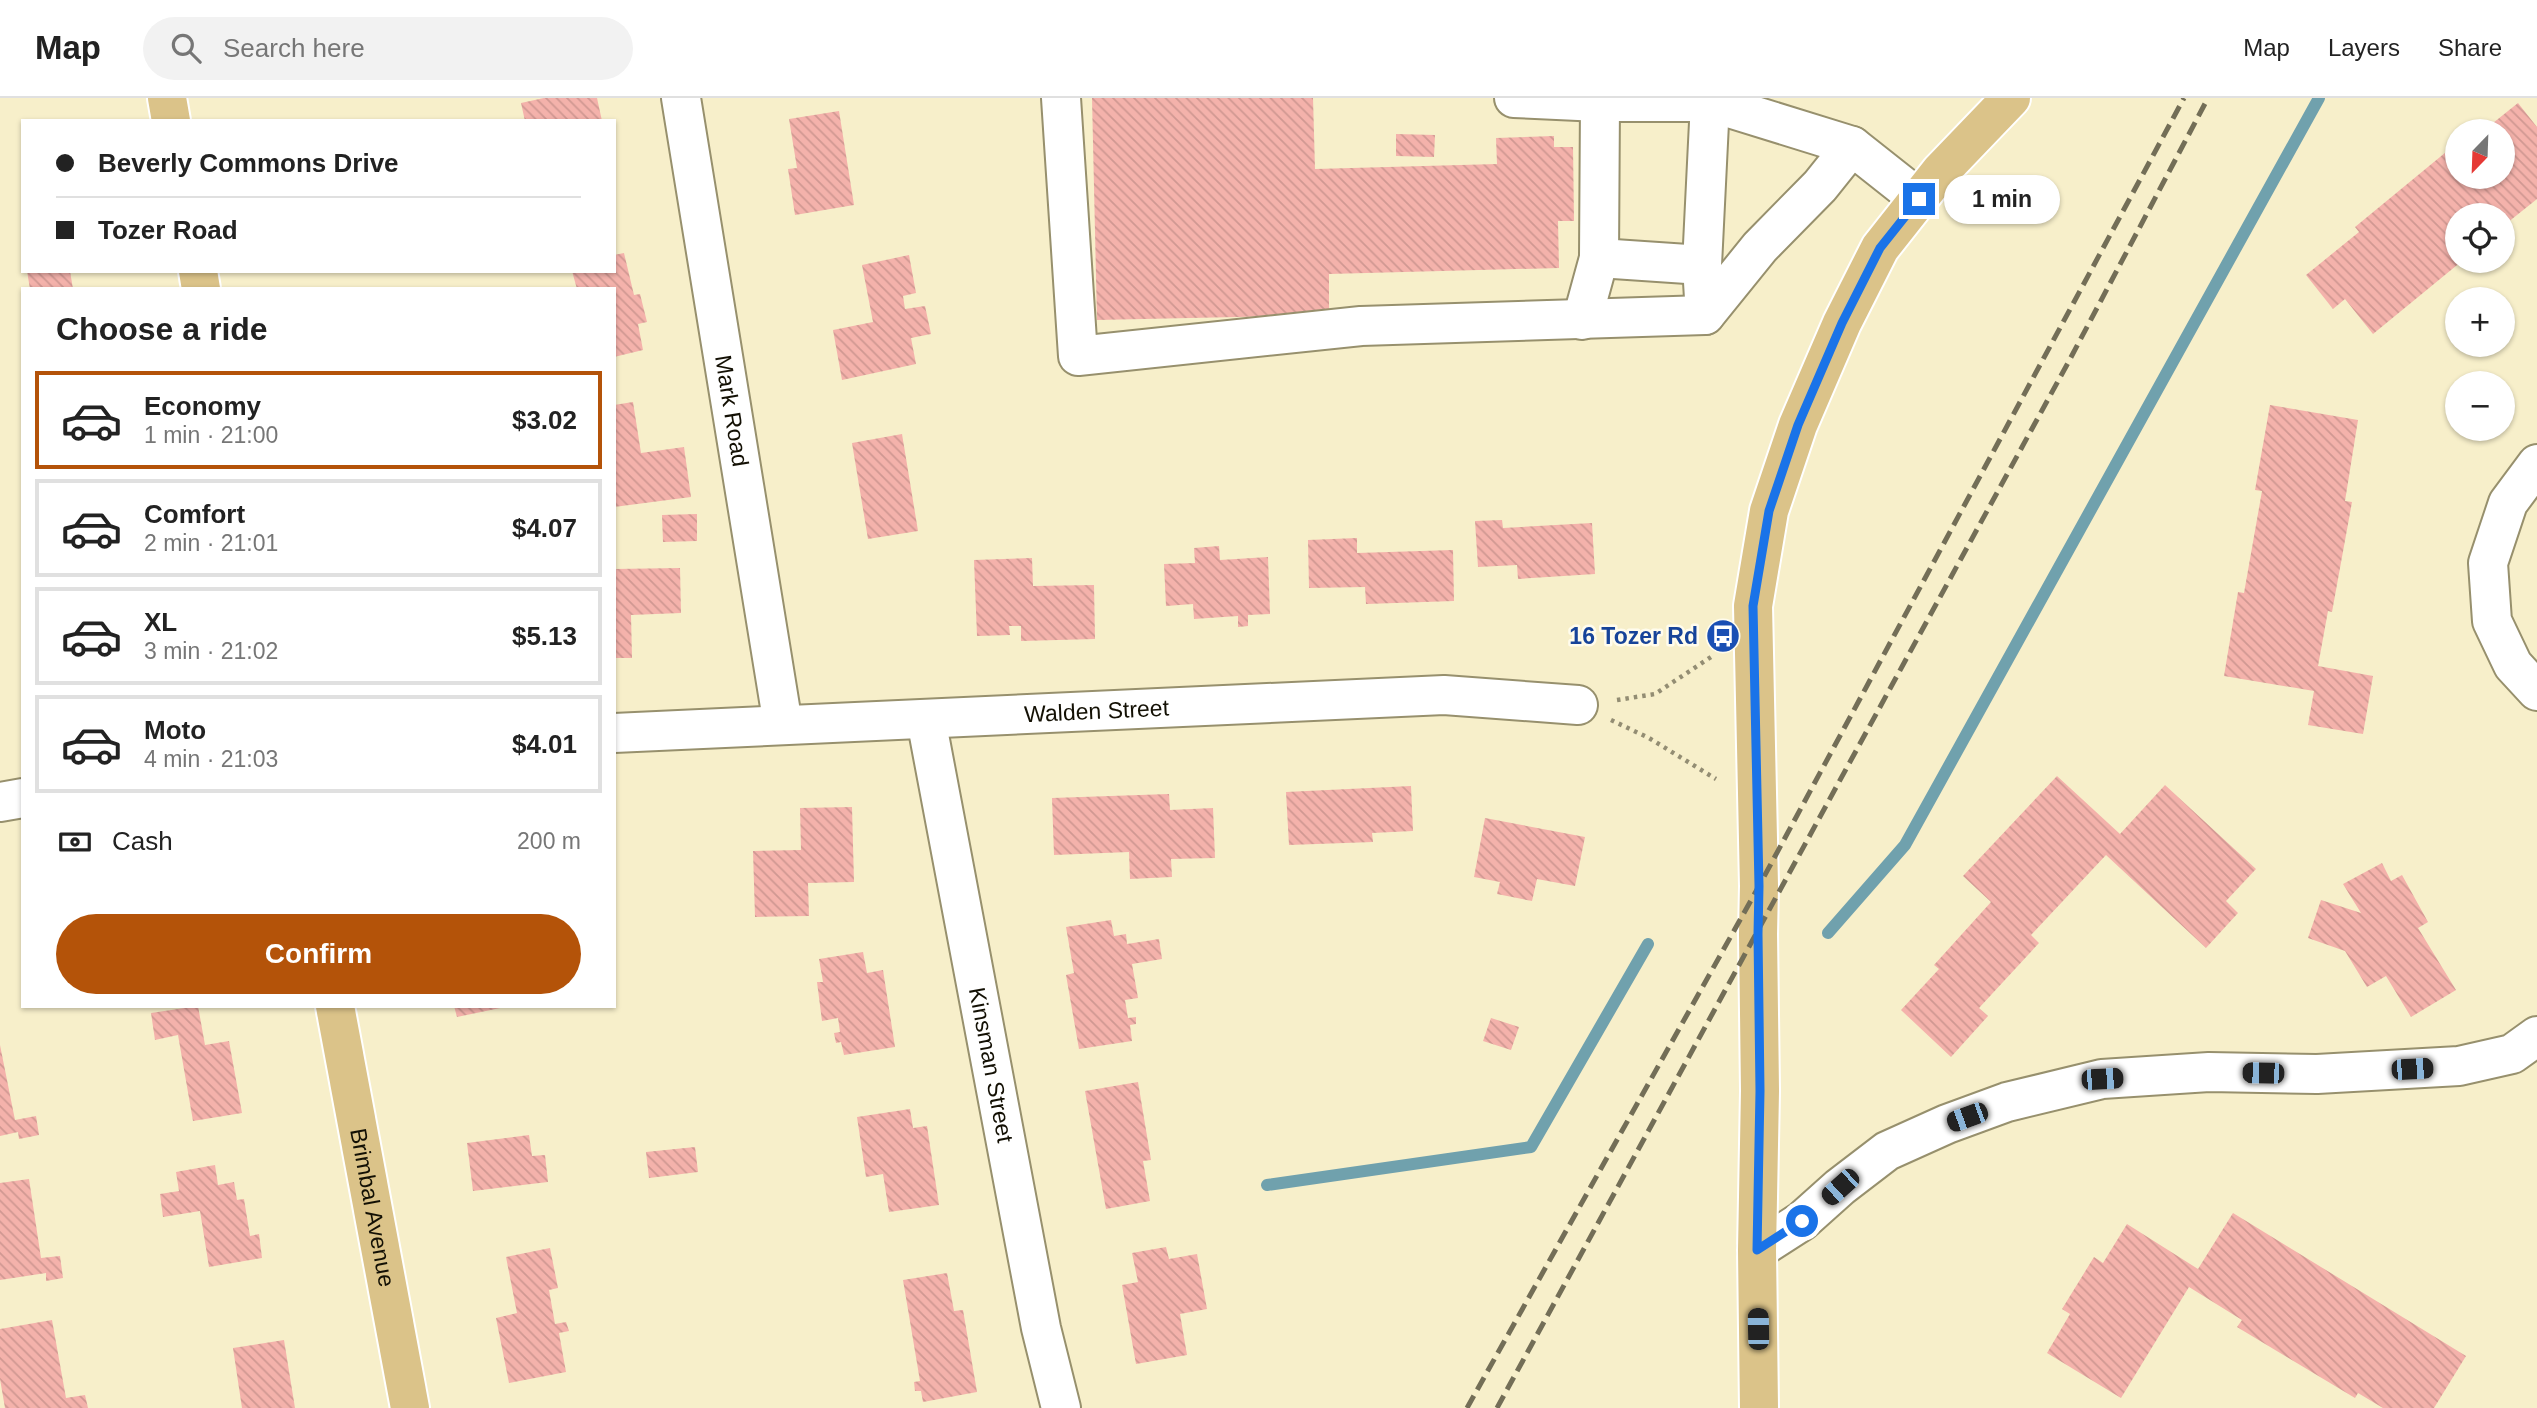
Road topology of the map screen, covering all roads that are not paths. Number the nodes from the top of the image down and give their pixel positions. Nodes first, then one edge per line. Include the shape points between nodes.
1 (167, 98) edge
2 (681, 98) edge
3 (1061, 98) edge
4 (1514, 98) edge
5 (2011, 98) edge
6 (1600, 102) junction
7 (1710, 102) junction
8 (171, 119) edge
9 (1852, 146) junction
10 (1919, 199) junction
11 (1599, 258) junction
12 (1702, 265) junction
13 (1705, 315) junction
14 (1582, 320) junction
15 (2537, 464) edge
16 (2537, 691) edge
17 (1578, 705) road end
18 (926, 719) junction
19 (783, 725) junction
20 (616, 733) edge
21 (21, 798) edge
22 (0, 802) edge
23 (335, 1008) edge
24 (2537, 1036) edge
25 (1757, 1250) junction
26 (410, 1408) edge
27 (1061, 1408) edge
28 (1759, 1408) edge

1 - 8 main road
2 - 19 street, Mark Road
3 - 14 street via 1079,356 1361,326
4 - 6 street
5 - 10 main road
6 - 7 street
6 - 11 street
7 - 9 street
7 - 12 street
9 - 10 street
9 - 13 street
10 - 25 main road via 1880,248 1798,425 1769,511 1753,606 1760,1091
11 - 12 street
11 - 14 street
12 - 13 street
13 - 14 street
15 - 16 street via 2508,503 2488,563 2492,621 2513,664
17 - 18 street, Walden Street via 1444,695
18 - 19 street, Walden Street
18 - 27 street, Kinsman Street via 1041,1328
19 - 20 street, Walden Street
21 - 22 street
23 - 26 main road, Brimbal Avenue
24 - 25 street via 2512,1055 2459,1066 2102,1079 2007,1102 1887,1152 1802,1221
25 - 28 main road

